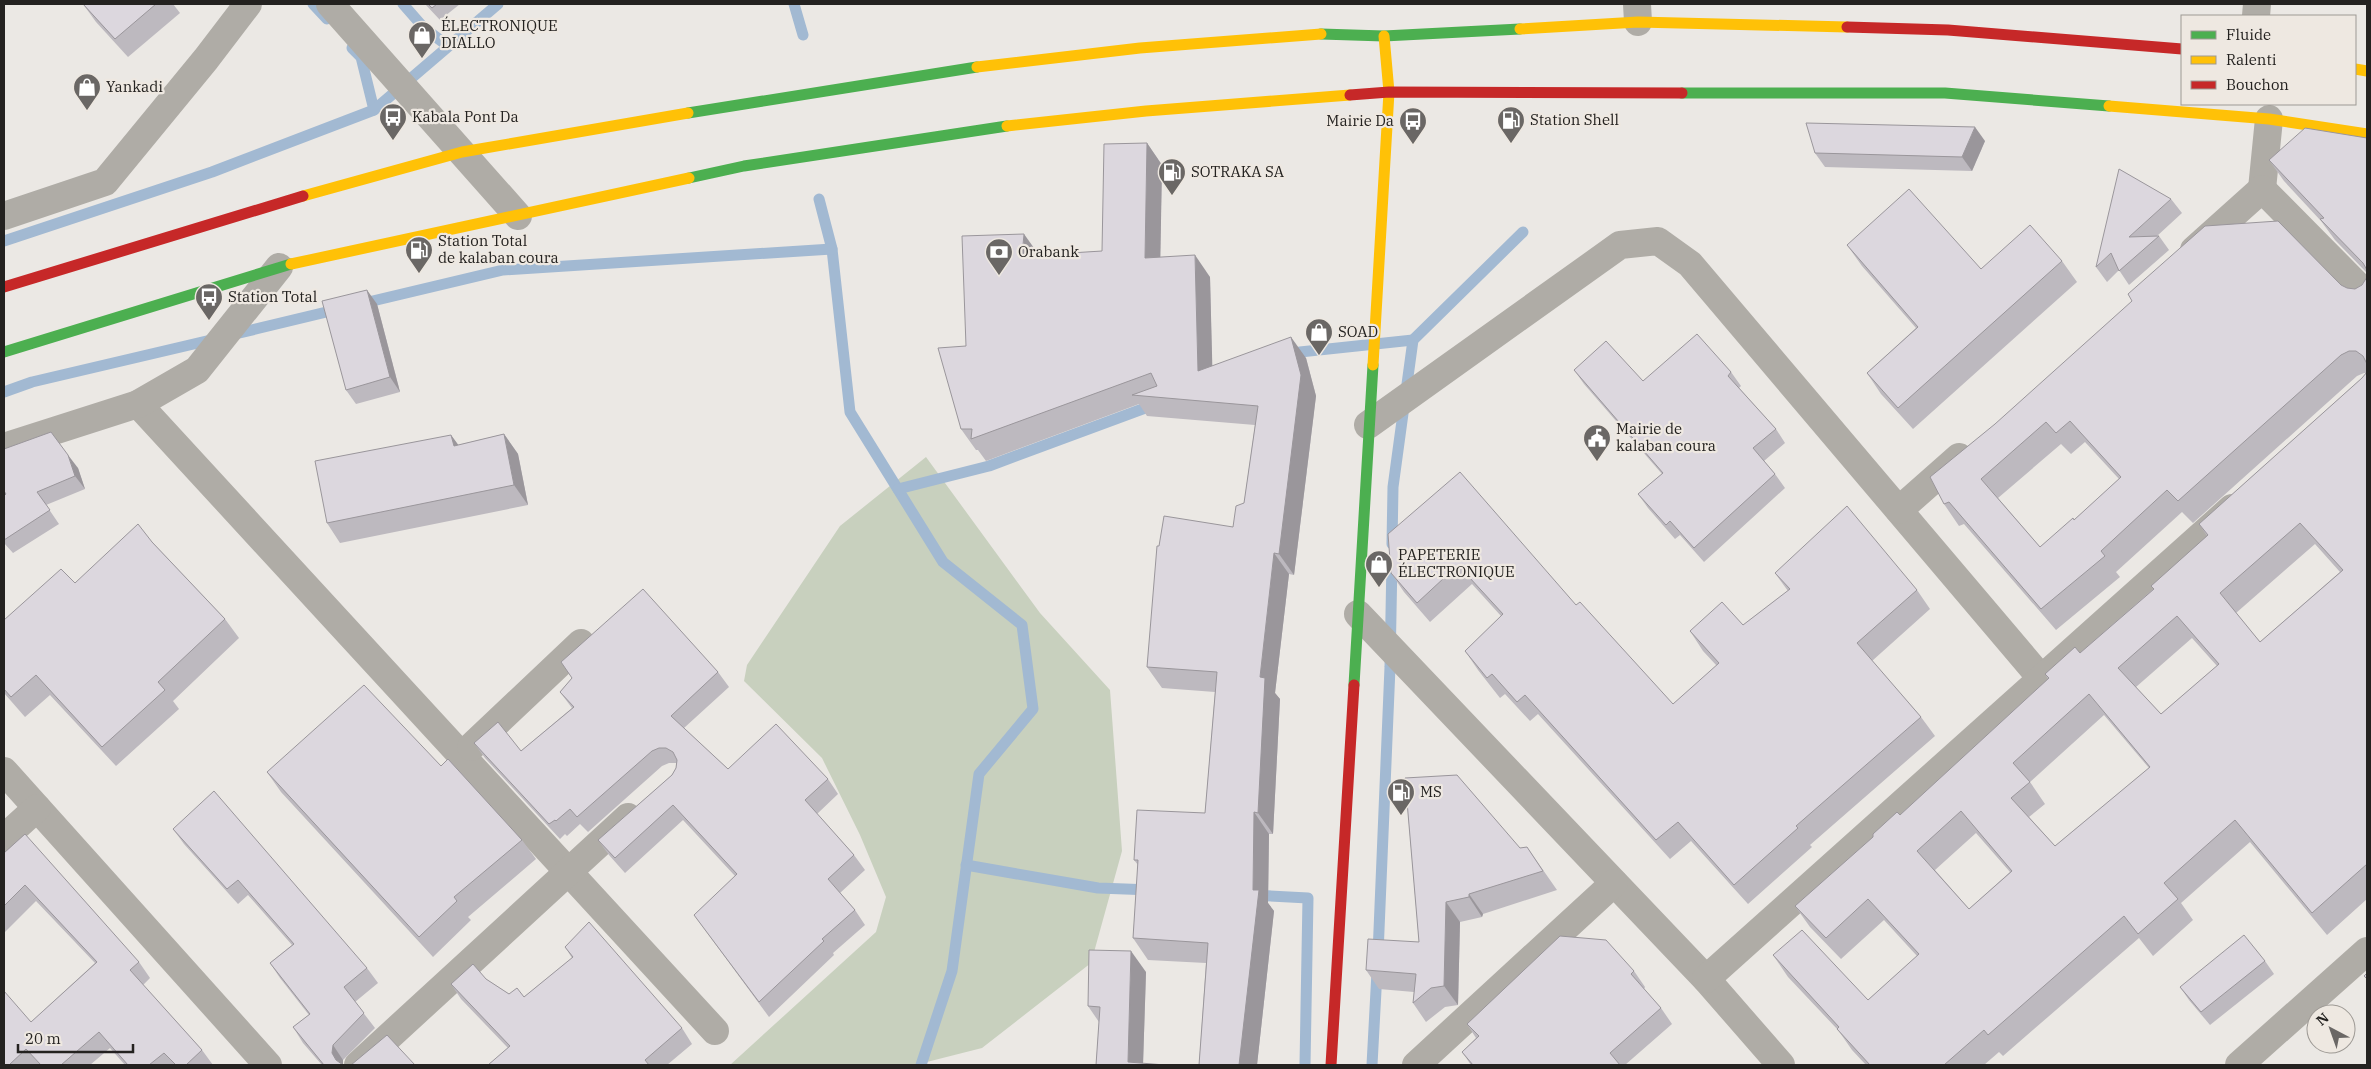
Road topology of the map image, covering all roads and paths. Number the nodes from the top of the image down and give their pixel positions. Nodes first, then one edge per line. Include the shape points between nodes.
1 (248, 4) edge
2 (330, 4) edge
3 (1638, 13) edge
4 (1384, 36) junction
5 (2181, 49) edge
6 (1389, 92) junction
7 (2269, 119) junction
8 (2367, 134) edge
9 (462, 152) junction
10 (2262, 189) junction
11 (4, 216) edge
12 (518, 216) junction
13 (279, 267) junction
14 (2173, 268) edge
15 (4, 287) edge
16 (2367, 295) edge
17 (4, 352) edge
18 (138, 404) junction
19 (1368, 425) junction
20 (1980, 439) edge
21 (4, 447) edge
22 (2249, 493) edge
23 (1899, 510) junction
24 (1358, 614) junction
25 (581, 643) edge
26 (2041, 678) junction
27 (462, 756) junction
28 (4, 771) edge
29 (644, 802) edge
30 (38, 808) junction
31 (4, 838) edge
32 (567, 871) junction
33 (1614, 883) junction
34 (2367, 950) edge
35 (1706, 979) junction
36 (714, 1031) dead end
37 (268, 1065) edge
38 (358, 1065) edge
39 (1331, 1065) edge
40 (1416, 1065) edge
41 (1781, 1065) edge
42 (2239, 1065) edge

1 - 11 street via 105,182
2 - 9 street
3 - 4 main road
3 - 5 main road via 1948,30
4 - 6 main road
4 - 9 main road via 1318,34 1140,48 993,65
6 - 7 main road via 1945,93
6 - 12 main road via 1146,110 1000,127 744,166
6 - 19 main road
7 - 8 main road
7 - 10 street
9 - 12 street
9 - 15 main road via 263,207
10 - 14 street
10 - 16 street
12 - 13 main road
13 - 17 main road
13 - 18 street via 197,370
18 - 21 street
18 - 27 street
19 - 23 street via 1620,245 1658,241 1690,264
19 - 24 main road
20 - 23 street
22 - 26 street
23 - 26 street
24 - 33 street
24 - 39 main road
25 - 27 street
26 - 35 street
27 - 32 street
28 - 30 street
29 - 32 street
30 - 31 street
30 - 37 street
32 - 36 street
32 - 38 street
33 - 35 street
33 - 40 street
34 - 42 street
35 - 41 street

